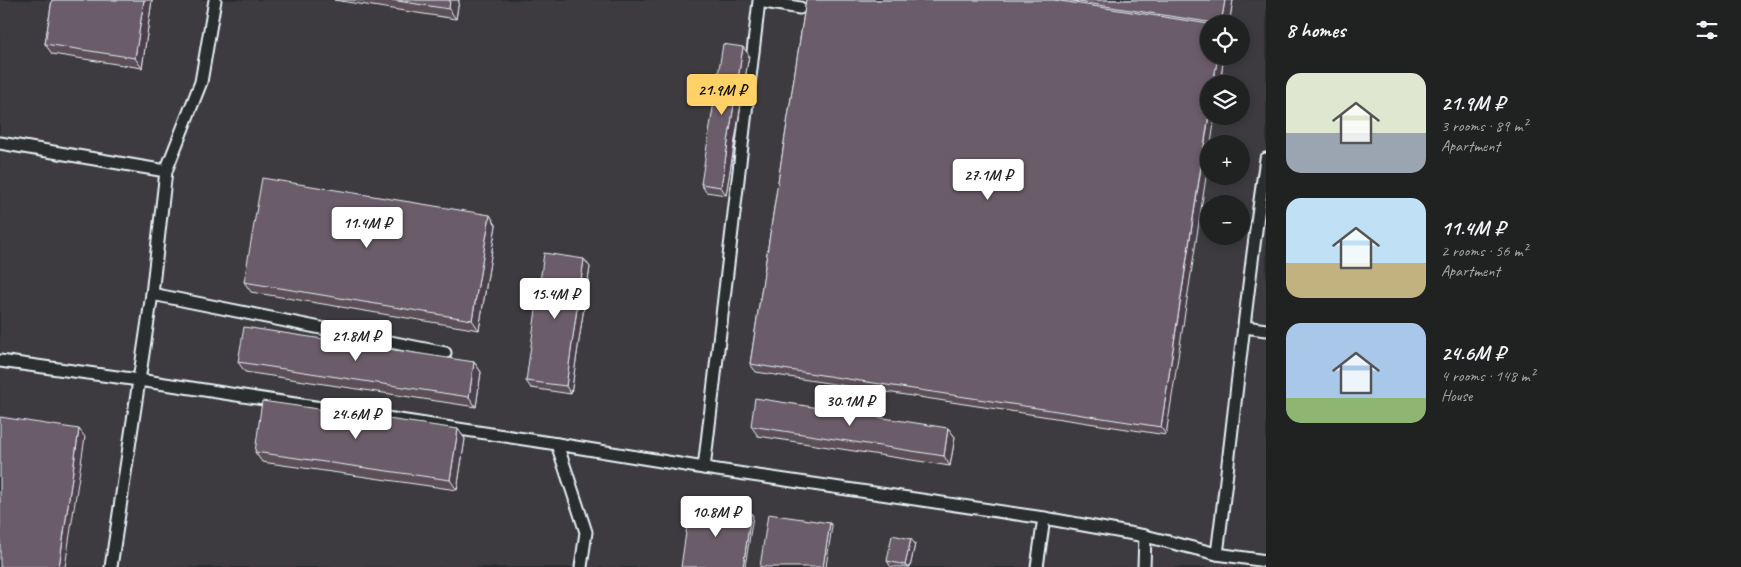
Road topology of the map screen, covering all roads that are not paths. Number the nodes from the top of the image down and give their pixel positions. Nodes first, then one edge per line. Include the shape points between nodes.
1 (215, 0) edge
2 (800, 8) dead end
3 (0, 143) edge
4 (1266, 159) edge
5 (166, 171) junction
6 (1260, 238) edge
7 (152, 294) junction
8 (1245, 327) junction
9 (1266, 330) edge
10 (444, 353) dead end
11 (0, 361) edge
12 (139, 380) junction
13 (557, 444) junction
14 (704, 468) junction
15 (1044, 518) junction
16 (1145, 536) junction
17 (1218, 554) junction
18 (1266, 561) edge
19 (112, 567) edge
20 (581, 567) edge
21 (1037, 567) edge
22 (1144, 567) edge

1 - 5 lane via 201,82
2 - 14 lane via 759,1
3 - 5 lane
4 - 6 lane
5 - 7 lane
6 - 8 lane
7 - 10 lane
7 - 12 lane
8 - 9 lane
8 - 17 lane
11 - 12 lane
12 - 13 lane
12 - 19 lane
13 - 14 lane
13 - 20 lane via 586,532
14 - 15 lane
15 - 16 lane
15 - 21 lane
16 - 17 lane
16 - 22 lane
17 - 18 lane

